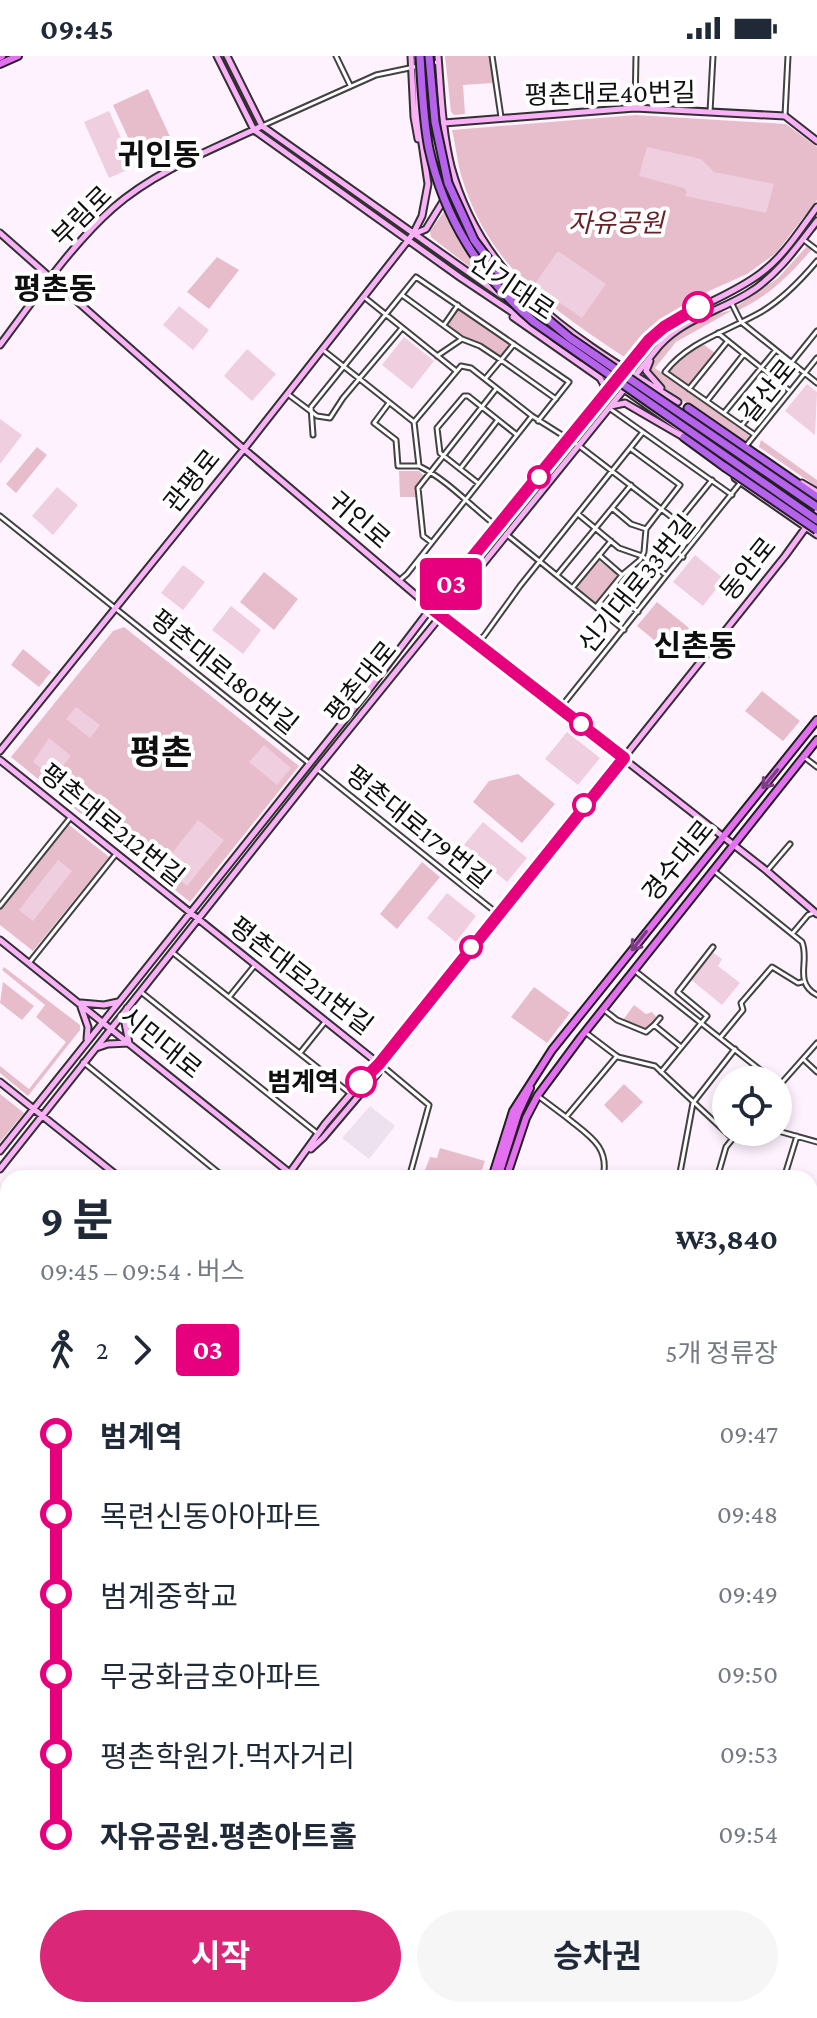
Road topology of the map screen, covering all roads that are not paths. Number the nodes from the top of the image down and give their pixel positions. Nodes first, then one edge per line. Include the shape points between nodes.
1 (18, 56) edge
2 (217, 56) edge
3 (227, 56) edge
4 (336, 56) edge
5 (414, 56) edge
6 (501, 56) edge
7 (636, 56) edge
8 (713, 56) edge
9 (788, 56) edge
10 (492, 58) edge
11 (434, 59) edge
12 (0, 64) edge
13 (414, 69) junction
14 (439, 76) junction
15 (350, 85) junction
16 (436, 100) junction
17 (635, 108) junction
18 (710, 112) junction
19 (785, 116) junction
20 (501, 117) junction
21 (444, 123) junction
22 (262, 126) junction
23 (254, 130) junction
24 (817, 141) edge
25 (451, 165) junction
26 (428, 184) junction
27 (450, 190) junction
28 (817, 207) edge
29 (817, 221) edge
30 (0, 233) edge
31 (413, 234) junction
32 (803, 239) junction
33 (409, 240) junction
34 (817, 250) edge
35 (817, 261) edge
36 (461, 278) junction
37 (50, 279) junction
38 (402, 295) junction
39 (364, 297) junction
40 (731, 302) junction
41 (458, 305) junction
42 (386, 315) junction
43 (741, 322) junction
44 (443, 325) junction
45 (402, 328) junction
46 (817, 331) edge
47 (718, 333) junction
48 (540, 336) junction
49 (462, 339) junction
50 (728, 341) junction
51 (514, 344) junction
52 (566, 344) junction
53 (0, 345) edge
54 (323, 350) junction
55 (775, 351) junction
56 (582, 352) junction
57 (653, 353) junction
58 (744, 354) junction
59 (605, 355) junction
60 (437, 356) junction
61 (817, 358) edge
62 (501, 360) junction
63 (791, 363) junction
64 (344, 367) junction
65 (761, 368) junction
66 (625, 369) junction
67 (455, 371) junction
68 (805, 373) junction
69 (635, 375) junction
70 (485, 379) junction
71 (360, 380) junction
72 (616, 380) junction
73 (777, 381) junction
74 (817, 383) edge
75 (626, 387) junction
76 (497, 388) junction
77 (689, 389) junction
78 (790, 391) junction
79 (288, 394) junction
80 (632, 396) junction
81 (557, 399) junction
82 (599, 401) junction
83 (707, 401) junction
84 (678, 402) junction
85 (389, 403) junction
86 (481, 407) junction
87 (609, 407) junction
88 (688, 408) joint
89 (312, 413) junction
90 (724, 413) junction
91 (532, 416) junction
92 (498, 420) junction
93 (538, 421) junction
94 (414, 422) junction
95 (742, 425) junction
96 (643, 432) junction
97 (313, 435) dead end
98 (517, 435) junction
99 (755, 435) junction
100 (684, 437) junction
101 (570, 440) junction
102 (742, 444) junction
103 (578, 445) junction
104 (630, 448) junction
105 (244, 449) junction
106 (443, 456) junction
107 (419, 466) junction
108 (460, 469) junction
109 (612, 470) junction
110 (430, 473) junction
111 (542, 473) junction
112 (551, 480) junction
113 (712, 480) junction
114 (741, 482) junction
115 (478, 483) junction
116 (631, 485) junction
117 (732, 495) junction
118 (817, 495) edge
119 (464, 500) junction
120 (612, 508) junction
121 (662, 510) junction
122 (817, 510) edge
123 (578, 514) junction
124 (0, 516) edge
125 (816, 520) edge
126 (678, 522) junction
127 (498, 527) junction
128 (595, 528) junction
129 (806, 528) junction
130 (646, 529) junction
131 (817, 533) edge
132 (506, 534) junction
133 (611, 541) junction
134 (431, 542) junction
135 (599, 555) junction
136 (642, 556) junction
137 (683, 557) junction
138 (540, 561) junction
139 (557, 575) junction
140 (622, 575) junction
141 (458, 576) junction
142 (667, 576) junction
143 (400, 580) junction
144 (467, 582) junction
145 (573, 587) junction
146 (611, 590) junction
147 (596, 607) junction
148 (115, 608) junction
149 (431, 608) junction
150 (638, 612) junction
151 (441, 615) junction
152 (624, 630) junction
153 (476, 642) junction
154 (561, 708) junction
155 (817, 720) edge
156 (817, 740) edge
157 (0, 751) edge
158 (804, 757) junction
159 (624, 758) junction
160 (0, 760) edge
161 (310, 764) junction
162 (817, 767) edge
163 (317, 769) junction
164 (71, 817) junction
165 (723, 837) junction
166 (790, 844) dead end
167 (733, 845) junction
168 (116, 854) junction
169 (713, 870) junction
170 (767, 871) junction
171 (0, 906) edge
172 (190, 913) junction
173 (817, 913) edge
174 (498, 914) junction
175 (198, 920) junction
176 (792, 934) junction
177 (0, 940) edge
178 (713, 947) dead end
179 (172, 952) junction
180 (29, 963) junction
181 (255, 965) junction
182 (634, 970) junction
183 (803, 982) junction
184 (141, 992) junction
185 (817, 995) edge
186 (230, 996) junction
187 (119, 1001) junction
188 (79, 1003) junction
189 (127, 1007) junction
190 (603, 1009) junction
191 (660, 1018) dead end
192 (103, 1021) junction
193 (326, 1021) junction
194 (702, 1024) junction
195 (654, 1025) junction
196 (110, 1027) junction
197 (583, 1034) junction
198 (720, 1038) junction
199 (86, 1043) junction
200 (129, 1043) junction
201 (817, 1043) edge
202 (681, 1047) junction
203 (94, 1049) junction
204 (735, 1049) junction
205 (300, 1053) junction
206 (617, 1056) junction
207 (803, 1059) junction
208 (83, 1062) junction
209 (379, 1064) junction
210 (756, 1066) edge
211 (792, 1070) edge
212 (661, 1072) junction
213 (817, 1072) edge
214 (0, 1082) edge
215 (351, 1094) junction
216 (538, 1096) junction
217 (693, 1103) junction
218 (33, 1109) junction
219 (41, 1115) junction
220 (566, 1117) junction
221 (712, 1120) edge
222 (317, 1133) junction
223 (792, 1135) edge
224 (797, 1136) junction
225 (817, 1142) edge
226 (727, 1146) edge
227 (0, 1151) edge
228 (306, 1153) junction
229 (0, 1169) edge
230 (110, 1170) edge
231 (215, 1170) edge
232 (281, 1170) edge
233 (293, 1170) edge
234 (411, 1170) edge
235 (502, 1170) edge
236 (503, 1170) edge
237 (503, 1170) edge
238 (604, 1170) edge
239 (680, 1170) edge
240 (719, 1170) edge
241 (786, 1170) edge

1 - 12 main road
2 - 23 street, 신기대로
3 - 22 street, 신기대로
4 - 15 street
5 - 13 street, 관평로
5 - 125 highway, bridge via 442,193 465,243 496,285 534,322
6 - 10 street
7 - 17 street
8 - 18 street
9 - 19 street
10 - 20 street
11 - 13 street
11 - 14 street
11 - 16 street
11 - 122 highway, bridge via 435,122 448,183 474,240 511,289 570,338
13 - 15 street
13 - 26 street, 관평로
13 - 26 street via 414,117
14 - 16 street
14 - 21 street
15 - 22 street
16 - 27 street
17 - 18 street, 평촌대로40번길
17 - 20 street, 평촌대로40번길
18 - 19 street, 평촌대로40번길
19 - 24 street
20 - 21 street, 평촌대로40번길
21 - 25 street
22 - 23 street, 부림로
22 - 31 street, 신기대로
23 - 33 street, 신기대로
23 - 37 street, 부림로 via 172,168 118,204
25 - 27 street
25 - 59 street via 483,239 517,286
26 - 31 street, 관평로
27 - 31 street, 관평로 via 426,229
27 - 52 street via 495,267
28 - 66 street, 평촌대로 via 761,273 664,327
29 - 32 street, 평촌대로
30 - 37 street, 귀인로
31 - 33 street, 관평로
31 - 52 street, 신기대로
32 - 34 street
32 - 40 street, 평촌대로 via 766,280
33 - 36 street, 신기대로
33 - 39 street, 관평로
35 - 43 street via 780,299
36 - 48 street
36 - 52 street, 신기대로
37 - 53 street, 부림로
37 - 105 street, 귀인로
38 - 41 street via 416,277
38 - 42 street
38 - 44 street
39 - 42 street
39 - 54 street, 관평로
40 - 43 street
40 - 57 street, 평촌대로 via 683,325
41 - 44 street
41 - 51 street
42 - 45 street
42 - 64 street
43 - 47 street
43 - 55 street
44 - 49 street
45 - 60 street
45 - 71 street
46 - 63 street
47 - 50 street
47 - 77 street via 665,372
48 - 52 street
48 - 82 street via 600,378 604,391
49 - 60 street
49 - 62 street
50 - 58 street
50 - 77 street
51 - 62 street
51 - 81 street via 569,382
52 - 56 street, 신기대로
52 - 72 street, 신기대로
54 - 64 street
54 - 79 street, 관평로
55 - 63 street
55 - 65 street
56 - 59 street
56 - 72 street, 신기대로
57 - 69 street, 평촌대로
57 - 84 street via 646,371
58 - 65 street
58 - 83 street
59 - 66 street
60 - 67 street
61 - 68 street, 갈산로
62 - 70 street
62 - 81 street
63 - 68 street
64 - 71 street
64 - 89 street via 311,407
65 - 73 street
65 - 90 street
66 - 69 street
66 - 72 street, 평촌대로
67 - 70 street via 466,365
67 - 94 street
68 - 74 street
68 - 78 street, 갈산로
69 - 75 street, 평촌대로
69 - 84 street
70 - 76 street
71 - 85 street
71 - 89 street via 330,418
72 - 75 street, 신기대로
72 - 82 street, 평촌대로
73 - 78 street
73 - 95 street
75 - 80 street, 신기대로
75 - 87 street, 평촌대로
75 - 122 street, 신기대로
76 - 86 street
76 - 91 street
77 - 83 street
78 - 99 street, 갈산로
79 - 89 street
79 - 105 street, 관평로
80 - 100 street
80 - 125 street, 신기대로
81 - 93 street
82 - 101 street, 평촌대로
83 - 90 street
84 - 88 street
85 - 94 street
85 - 107 street via 374,423 396,440 398,466
86 - 92 street
86 - 106 street
86 - 106 street via 464,396 437,428
87 - 96 street
87 - 100 street via 625,403
87 - 103 street, 평촌대로
88 - 102 highway
89 - 97 street
90 - 95 street
91 - 93 street
91 - 98 street
92 - 98 street
92 - 108 street
93 - 101 street
94 - 107 street
95 - 99 street
96 - 104 street
96 - 113 street
98 - 115 street
99 - 102 street, 갈산로
100 - 114 street
100 - 131 highway, bridge
101 - 103 street
101 - 111 street, 평촌대로
102 - 118 highway
103 - 109 street
103 - 112 street, 평촌대로
104 - 109 street
104 - 121 street via 680,485
105 - 143 street, 귀인로
105 - 148 street, 관평로
106 - 108 street
106 - 110 street
107 - 110 street
108 - 115 street
109 - 116 street
109 - 123 street
110 - 119 street
110 - 134 street via 418,488 423,536
111 - 112 street
111 - 127 street, 평촌대로
112 - 132 street, 평촌대로
113 - 117 street
113 - 126 street
114 - 117 street, 신기대로33번길
114 - 129 street
115 - 119 street
116 - 120 street
116 - 121 street
117 - 137 street, 신기대로33번길
119 - 127 street
119 - 134 street
120 - 128 street
120 - 130 street
121 - 126 street
121 - 130 street
122 - 125 street, 동안로
123 - 128 street
123 - 138 street
124 - 148 street, 평촌대로180번길
125 - 129 street, 동안로
126 - 137 street via 669,533 669,546
127 - 141 street, 평촌대로
128 - 133 street
128 - 139 street
129 - 131 street
129 - 159 street, 동안로
130 - 136 street
132 - 138 street
132 - 144 street, 평촌대로
133 - 135 street
133 - 136 street
134 - 143 street
135 - 140 street
135 - 145 street
136 - 140 street
136 - 142 street
137 - 142 street, 신기대로33번길
138 - 139 street
138 - 153 street
139 - 145 street
140 - 146 street
141 - 144 street
141 - 149 street, 평촌대로
142 - 150 street, 신기대로33번길
143 - 149 street, 귀인로
144 - 151 street, 평촌대로
145 - 147 street
146 - 147 street
146 - 150 street
147 - 152 street
148 - 157 street, 관평로
148 - 161 street, 평촌대로180번길
149 - 151 street, 귀인로
149 - 161 street, 평촌대로
150 - 152 street, 신기대로33번길
151 - 153 street, 귀인로
151 - 163 street, 평촌대로
152 - 154 street, 신기대로33번길
153 - 154 street, 귀인로
154 - 159 street, 귀인로
155 -> 165 main road, 경수대로
156 - 158 main road, 경수대로
158 - 162 street
158 - 167 main road, 경수대로
159 - 165 street, 귀인로
159 - 174 street, 동안로
160 - 164 street, 평촌대로212번길
161 - 172 street, 평촌대로
163 - 174 street, 평촌대로179번길
163 - 175 street, 평촌대로
164 - 168 street, 평촌대로212번길
164 - 171 street
165 - 167 street, 귀인로
165 -> 235 main road, 경수대로 via 552,1050 513,1111
166 - 170 street
167 - 169 main road, 경수대로
167 - 170 street, 귀인로
168 - 172 street, 평촌대로212번길
168 - 180 street
169 - 176 street
169 - 182 main road, 경수대로
170 - 173 street, 귀인로
172 - 175 street, 평촌대로212번길
172 - 187 street, 평촌대로
173 - 176 street, 귀인로 via 808,915
174 - 209 street, 동안로
175 - 179 street, 평촌대로
175 - 181 street, 평촌대로211번길
176 - 183 street via 804,948
177 - 180 street, 시민대로
178 - 194 street via 678,992 707,1016
179 - 184 street, 평촌대로
179 - 186 street
180 - 188 street, 시민대로
181 - 186 street
181 - 193 street, 평촌대로211번길
182 - 190 main road, 경수대로
182 - 194 street
183 - 185 street
183 - 198 street via 772,967
184 - 189 street, 평촌대로
184 - 222 street
186 - 205 street
187 - 188 street
187 - 192 street, 평촌대로
188 - 192 street, 시민대로
188 - 199 street via 88,1027
189 - 196 street, 평촌대로
189 - 200 street
190 - 195 street via 646,1032
190 - 197 main road, 경수대로
191 - 195 street
192 - 196 street, 시민대로
192 - 199 street, 평촌대로
193 - 205 street
193 - 209 street, 평촌대로211번길
194 - 198 street
194 - 202 street
195 - 202 street
196 - 200 street, 시민대로
196 - 203 street, 평촌대로
197 - 206 street
197 - 216 main road, 경수대로
197 - 236 main road, 경수대로 via 535,1093
198 - 204 street
199 - 218 street, 평촌대로
200 - 203 street
200 - 232 street, 시민대로
201 - 207 street
202 - 212 street
203 - 208 street, 평촌대로
204 - 210 street
204 - 217 street
205 - 215 street
206 - 212 street via 651,1063
206 - 220 street
207 - 211 street
207 - 213 street
208 - 219 street, 평촌대로
208 - 231 street
209 - 215 street, 동안로
209 - 228 street, 동안로 via 378,1073
209 - 234 street via 429,1105
212 - 217 street
214 - 218 street
215 - 222 street, 동안로
216 - 220 street
216 - 237 main road, 경수대로
217 - 221 street
217 - 239 street
218 - 219 street
218 - 227 street, 평촌대로
219 - 229 street, 평촌대로
219 - 230 street
220 - 238 street via 599,1145
222 - 228 street, 동안로
223 - 224 street
224 - 225 street
224 - 241 street
226 - 240 street
228 - 233 street, 동안로

